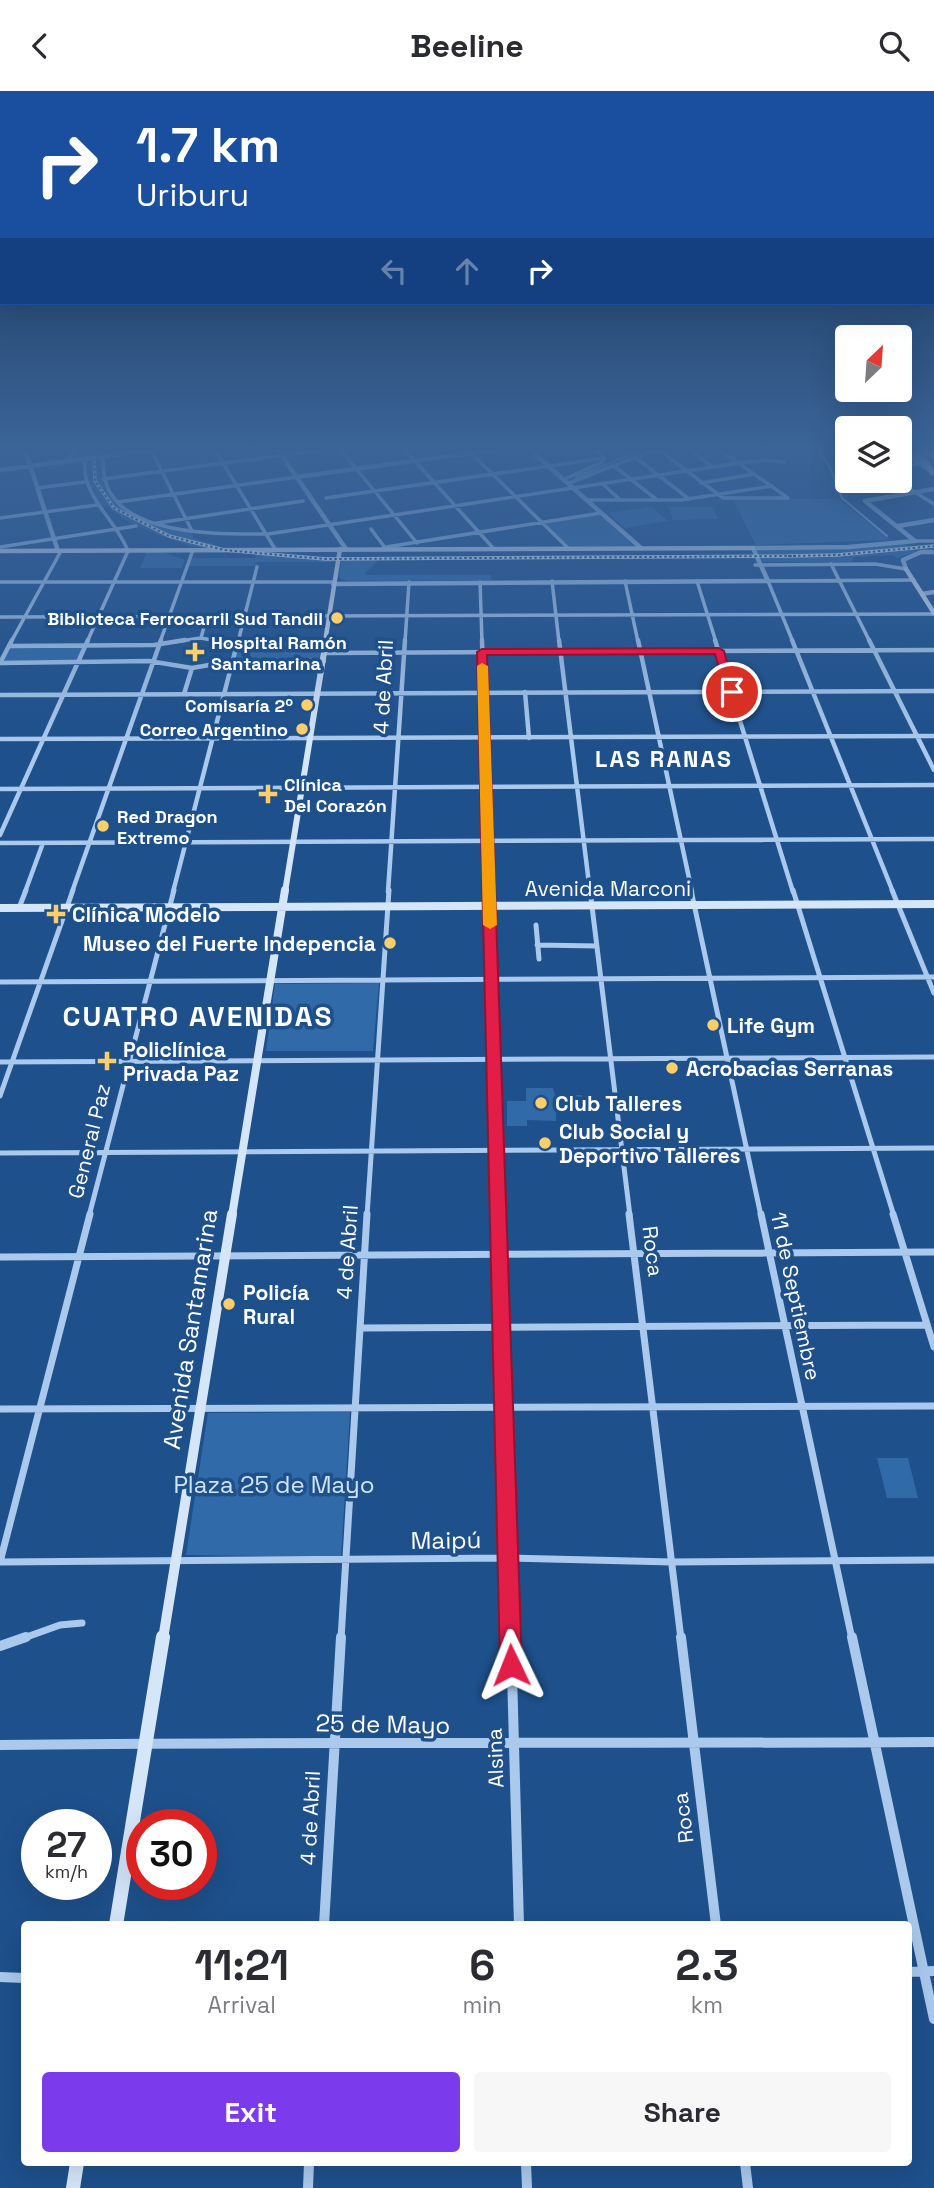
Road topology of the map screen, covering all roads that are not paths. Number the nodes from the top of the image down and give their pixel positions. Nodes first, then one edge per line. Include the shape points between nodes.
1 (58, 548) edge
2 (127, 548) edge
3 (386, 548) joint
4 (641, 548) joint
5 (751, 548) junction
6 (765, 548) edge
7 (916, 548) edge
8 (0, 549) edge
9 (275, 549) joint
10 (343, 549) junction
11 (422, 549) joint
12 (494, 549) joint
13 (569, 549) joint
14 (193, 550) junction
15 (60, 551) junction
16 (128, 551) junction
17 (920, 551) junction
18 (933, 551) edge
19 (761, 564) junction
20 (831, 564) junction
21 (257, 566) dead end
22 (906, 569) junction
23 (839, 580) junction
24 (914, 580) junction
25 (765, 581) junction
26 (0, 582) edge
27 (43, 582) junction
28 (114, 582) junction
29 (181, 582) junction
30 (253, 582) junction
31 (552, 582) junction
32 (625, 582) junction
33 (697, 582) junction
34 (334, 583) junction
35 (409, 583) junction
36 (480, 583) junction
37 (934, 592) edge
38 (922, 594) junction
39 (926, 600) junction
40 (934, 606) edge
41 (934, 613) edge
42 (556, 614) junction
43 (632, 614) junction
44 (707, 614) junction
45 (781, 614) junction
46 (856, 614) junction
47 (406, 615) junction
48 (481, 615) junction
49 (207, 616) junction
50 (243, 616) junction
51 (329, 616) junction
52 (0, 617) edge
53 (25, 617) junction
54 (98, 617) junction
55 (170, 617) junction
56 (201, 638) junction
57 (160, 644) junction
58 (323, 644) junction
59 (85, 645) junction
60 (236, 645) junction
61 (10, 646) junction
62 (796, 650) junction
63 (874, 650) junction
64 (934, 650) edge
65 (640, 651) junction
66 (719, 651) junction
67 (405, 652) junction
68 (482, 652) junction
69 (561, 652) junction
70 (325, 653) junction
71 (2, 654) edge
72 (232, 660) junction
73 (78, 661) junction
74 (322, 661) junction
75 (154, 662) junction
76 (0, 663) edge
77 (192, 668) junction
78 (813, 691) junction
79 (895, 691) junction
80 (934, 691) edge
81 (525, 692) junction
82 (566, 692) junction
83 (649, 692) junction
84 (732, 692) junction
85 (317, 693) junction
86 (402, 693) junction
87 (483, 693) junction
88 (63, 694) junction
89 (142, 694) junction
90 (184, 694) junction
91 (223, 694) junction
92 (0, 695) edge
93 (917, 736) junction
94 (934, 736) edge
95 (571, 737) junction
96 (658, 737) junction
97 (746, 737) junction
98 (831, 737) junction
99 (309, 738) junction
100 (399, 738) junction
101 (485, 738) junction
102 (529, 738) junction
103 (0, 739) edge
104 (43, 739) junction
105 (126, 739) junction
106 (211, 739) junction
107 (934, 770) edge
108 (761, 785) junction
109 (850, 785) junction
110 (934, 785) edge
111 (577, 786) junction
112 (669, 786) junction
113 (301, 787) junction
114 (396, 787) junction
115 (486, 787) junction
116 (109, 788) junction
117 (199, 788) junction
118 (0, 789) edge
119 (21, 789) junction
120 (0, 835) edge
121 (872, 839) junction
122 (934, 839) edge
123 (681, 840) junction
124 (777, 840) junction
125 (488, 841) junction
126 (584, 841) junction
127 (184, 842) junction
128 (292, 842) junction
129 (393, 842) junction
130 (0, 843) edge
131 (43, 843) junction
132 (89, 843) junction
133 (797, 904) junction
134 (898, 904) junction
135 (934, 904) edge
136 (592, 905) junction
137 (694, 905) junction
138 (389, 906) junction
139 (489, 906) junction
140 (66, 907) junction
141 (167, 907) junction
142 (282, 907) junction
143 (0, 908) edge
144 (19, 908) junction
145 (536, 925) dead end
146 (537, 945) junction
147 (597, 946) junction
148 (538, 959) dead end
149 (820, 977) junction
150 (931, 977) edge
151 (710, 978) junction
152 (492, 979) junction
153 (601, 979) junction
154 (270, 980) junction
155 (384, 980) junction
156 (148, 981) junction
157 (0, 982) edge
158 (40, 982) junction
159 (934, 993) edge
160 (845, 1057) junction
161 (934, 1057) edge
162 (727, 1058) junction
163 (494, 1059) junction
164 (610, 1059) junction
165 (379, 1060) junction
166 (127, 1061) junction
167 (257, 1061) junction
168 (0, 1062) edge
169 (12, 1062) junction
170 (0, 1096) edge
171 (747, 1148) junction
172 (934, 1148) edge
173 (496, 1149) junction
174 (621, 1149) junction
175 (873, 1149) junction
176 (372, 1150) junction
177 (242, 1151) junction
178 (104, 1152) junction
179 (0, 1153) edge
180 (904, 1252) junction
181 (934, 1252) edge
182 (634, 1253) junction
183 (366, 1254) junction
184 (500, 1254) junction
185 (769, 1254) junction
186 (225, 1256) junction
187 (0, 1257) edge
188 (80, 1257) junction
189 (785, 1325) junction
190 (927, 1325) junction
191 (643, 1327) junction
192 (361, 1328) junction
193 (502, 1328) junction
194 (934, 1347) edge
195 (934, 1406) edge
196 (653, 1407) junction
197 (802, 1407) junction
198 (41, 1408) junction
199 (354, 1408) junction
200 (504, 1408) junction
201 (0, 1409) edge
202 (200, 1409) junction
203 (508, 1559) junction
204 (175, 1560) junction
205 (346, 1560) junction
206 (934, 1560) edge
207 (835, 1561) junction
208 (0, 1562) edge
209 (672, 1562) junction
210 (82, 1623) dead end
211 (0, 1646) edge
212 (334, 1741) junction
213 (934, 1742) edge
214 (875, 1743) junction
215 (145, 1744) junction
216 (694, 1744) junction
217 (0, 1745) edge
218 (514, 1745) junction
219 (117, 1921) edge
220 (324, 1921) edge
221 (519, 1921) edge
222 (716, 1921) edge
223 (929, 1972) edge
224 (0, 1977) edge
225 (21, 1978) edge
226 (934, 2019) edge
227 (77, 2166) edge
228 (309, 2166) edge
229 (526, 2166) edge
230 (745, 2166) edge
231 (73, 2188) edge
232 (307, 2188) edge
233 (527, 2188) edge
234 (748, 2188) edge

1 - 15 street
2 - 16 street
3 - 10 main road
3 - 11 main road
4 - 5 main road
4 - 13 main road
5 - 6 street
5 - 19 street
7 - 17 street
8 - 15 main road
9 - 10 main road
9 - 14 main road
10 - 34 main road
11 - 12 main road
12 - 13 main road
14 - 16 main road
14 - 29 street
15 - 16 main road
15 - 27 street
16 - 28 street
17 - 18 street
17 - 22 street via 902,560
19 - 20 street
19 - 25 street
20 - 22 street
20 - 23 street
21 - 30 street, General Paz
22 - 24 main road
23 - 24 street
23 - 25 street
23 - 46 street
24 - 38 main road
25 - 33 street
25 - 45 street
26 - 27 street
27 - 28 street
27 - 53 street
28 - 29 street
28 - 54 street
29 - 30 street
29 - 55 street
30 - 34 street
30 - 50 street, General Paz
31 - 32 street
31 - 36 street
31 - 42 street, Roca
32 - 33 street
32 - 43 street, 11 de Septiembre
33 - 44 street
34 - 35 street
34 - 51 main road
35 - 36 street
35 - 47 street, 4 de Abril
36 - 48 street, Alsina
37 - 38 street
38 - 39 main road
39 - 40 street
39 - 41 main road
41 - 46 street
42 - 43 street
42 - 48 street
42 - 69 street, Roca
43 - 44 street
43 - 65 street, 11 de Septiembre
44 - 45 street
44 - 66 street
45 - 46 street
45 - 62 street
46 - 63 street
47 - 48 street
47 - 51 street
47 - 67 street, 4 de Abril
48 - 68 street, Alsina
49 - 50 street
49 - 55 street
49 - 56 street
50 - 51 street
50 - 60 street, General Paz
51 - 58 main road
51 - 70 main road
52 - 53 street
53 - 54 street
53 - 61 street
54 - 55 street
54 - 59 street
55 - 57 street
56 - 57 street
56 - 60 street
57 - 59 street
57 - 75 street
58 - 60 street
58 - 74 main road
59 - 61 street
59 - 73 street
60 - 72 street, General Paz
61 - 71 street
62 - 63 street
62 - 66 street
62 - 78 street
63 - 64 street
63 - 79 street
65 - 66 street
65 - 69 street
65 - 83 street, 11 de Septiembre
66 - 84 street
67 - 68 street
67 - 70 street
67 - 86 street, 4 de Abril
68 - 69 street
68 - 87 street, Alsina
69 - 82 street, Roca
70 - 74 main road
71 - 76 street
72 - 74 street
72 - 77 street
72 - 91 street, General Paz
73 - 75 street
73 - 76 street
73 - 88 street
74 - 85 main road, Avenida Santamarina
75 - 77 street
75 - 89 street
77 - 90 street
78 - 79 street
78 - 84 street
78 - 98 street
79 - 80 street
79 - 93 street
81 - 82 street
81 - 87 street
81 - 102 street
82 - 83 street
82 - 95 street, Roca
83 - 84 street
83 - 96 street, 11 de Septiembre
84 - 97 street
85 - 86 street
85 - 91 street
85 - 99 main road, Avenida Santamarina
86 - 87 street
86 - 100 street, 4 de Abril
87 - 101 street, Alsina
88 - 89 street
88 - 92 street
88 - 104 street
89 - 90 street
89 - 105 street
90 - 91 street
91 - 106 street, General Paz
93 - 94 street
93 - 98 street
93 - 107 street
95 - 96 street
95 - 102 street
95 - 111 street, Roca
96 - 97 street
96 - 112 street, 11 de Septiembre
97 - 98 street
97 - 108 street
98 - 109 street
99 - 100 street
99 - 106 street
99 - 113 main road, Avenida Santamarina
100 - 101 street
100 - 114 street, 4 de Abril
101 - 102 street
101 - 115 street, Alsina
103 - 104 street
104 - 105 street
104 - 119 street
105 - 106 street
105 - 116 street
106 - 117 street, General Paz
108 - 109 street
108 - 112 street
108 - 124 street
109 - 110 street
109 - 121 street
111 - 112 street
111 - 115 street
111 - 126 street, Roca
112 - 123 street, 11 de Septiembre
113 - 114 street
113 - 117 street
113 - 128 main road, Avenida Santamarina
114 - 115 street
114 - 129 street, 4 de Abril
115 - 125 street, Alsina
116 - 117 street
116 - 119 street
116 - 132 street
117 - 127 street, General Paz
118 - 119 street
119 - 120 street
121 - 122 street
121 - 124 street
121 - 134 street
123 - 124 street
123 - 126 street
123 - 137 street, 11 de Septiembre
124 - 133 street
125 - 126 street
125 - 129 street
125 - 139 street, Alsina
126 - 136 street, Roca
127 - 128 street
127 - 132 street
127 - 141 street, General Paz
128 - 129 street
128 - 142 main road, Avenida Santamarina
129 - 138 street, 4 de Abril
130 - 131 street
131 - 132 street
131 - 144 street
132 - 140 street
133 - 134 main road, Avenida Marconi
133 - 137 main road, Avenida Marconi
133 - 149 street
134 - 135 main road, Avenida Marconi
134 - 150 street
136 - 137 main road, Avenida Marconi
136 - 139 main road, Avenida Marconi
136 - 147 street, Roca
137 - 151 street, 11 de Septiembre
138 - 139 main road, Avenida Marconi
138 - 142 main road, Avenida Marconi
138 - 155 street, 4 de Abril
139 - 152 street, Alsina
140 - 141 main road, Avenida Marconi
140 - 144 main road, Avenida Marconi
140 - 158 street
141 - 142 main road, Avenida Marconi
141 - 156 street, General Paz
142 - 154 main road, Avenida Santamarina
143 - 144 main road, Avenida Marconi
145 - 146 street
146 - 147 street
146 - 148 street
147 - 153 street, Roca
149 - 150 street
149 - 151 street
149 - 160 street
150 - 159 street
151 - 153 street
151 - 162 street, 11 de Septiembre
152 - 153 street
152 - 155 street
152 - 163 street, Alsina
153 - 164 street, Roca
154 - 155 street
154 - 156 street
154 - 167 main road, Avenida Santamarina
155 - 165 street, 4 de Abril
156 - 158 street
156 - 166 street, General Paz
157 - 158 street
158 - 169 street
160 - 161 street
160 - 162 street
160 - 175 street
162 - 164 street
162 - 171 street, 11 de Septiembre
163 - 164 street
163 - 165 street
163 - 173 street, Alsina
164 - 174 street, Roca
165 - 167 street
165 - 176 street, 4 de Abril
166 - 167 street
166 - 169 street
166 - 178 street, General Paz
167 - 177 main road, Avenida Santamarina
168 - 169 street
169 - 170 street
171 - 174 street
171 - 175 street
171 - 185 street, 11 de Septiembre
172 - 175 street
173 - 174 street
173 - 176 street
173 - 184 street, Alsina
174 - 182 street, Roca
175 - 180 street
176 - 177 street
176 - 183 street, 4 de Abril
177 - 178 street
177 - 186 main road, Avenida Santamarina
178 - 179 street
178 - 188 street, General Paz
180 - 181 street
180 - 185 street
180 - 190 street
182 - 184 street
182 - 185 street
182 - 191 street, Roca
183 - 184 street
183 - 186 street
183 - 192 street, 4 de Abril
184 - 193 street, Alsina
185 - 189 street, 11 de Septiembre
186 - 188 street
186 - 202 main road, Avenida Santamarina
187 - 188 street
188 - 198 street, General Paz
189 - 190 street
189 - 191 street
189 - 197 street, 11 de Septiembre
190 - 194 street
191 - 193 street
191 - 196 street, Roca
192 - 193 street
192 - 199 street, 4 de Abril
193 - 200 street, Alsina
195 - 197 street
196 - 197 street
196 - 200 street
196 - 209 street, Roca
197 - 207 street, 11 de Septiembre
198 - 201 street
198 - 202 street
198 - 208 street, General Paz
199 - 200 street
199 - 202 street
199 - 205 street, 4 de Abril
200 - 203 street, Alsina
202 - 204 main road, Avenida Santamarina
203 - 205 street, Maipú
203 - 209 street, Maipú
203 - 218 street, Alsina
204 - 205 street, Maipú
204 - 208 street, Maipú
204 - 215 main road, Avenida Santamarina
205 - 212 street, 4 de Abril
206 - 207 street, Maipú
207 - 209 street, Maipú
207 - 214 street, 11 de Septiembre
209 - 216 street, Roca
210 - 211 street via 60,1625
212 - 215 street, 25 de Mayo
212 - 218 street, 25 de Mayo
212 - 220 street, 4 de Abril
213 - 214 street, 25 de Mayo
214 - 216 street, 25 de Mayo
214 - 223 street, 11 de Septiembre
215 - 217 street, 25 de Mayo
215 - 219 main road, Avenida Santamarina
216 - 218 street, 25 de Mayo
216 - 222 street, Roca
218 - 221 street, Alsina
223 - 226 street, 11 de Septiembre
224 - 225 street
227 - 231 main road
228 - 232 street
229 - 233 street
230 - 234 street

